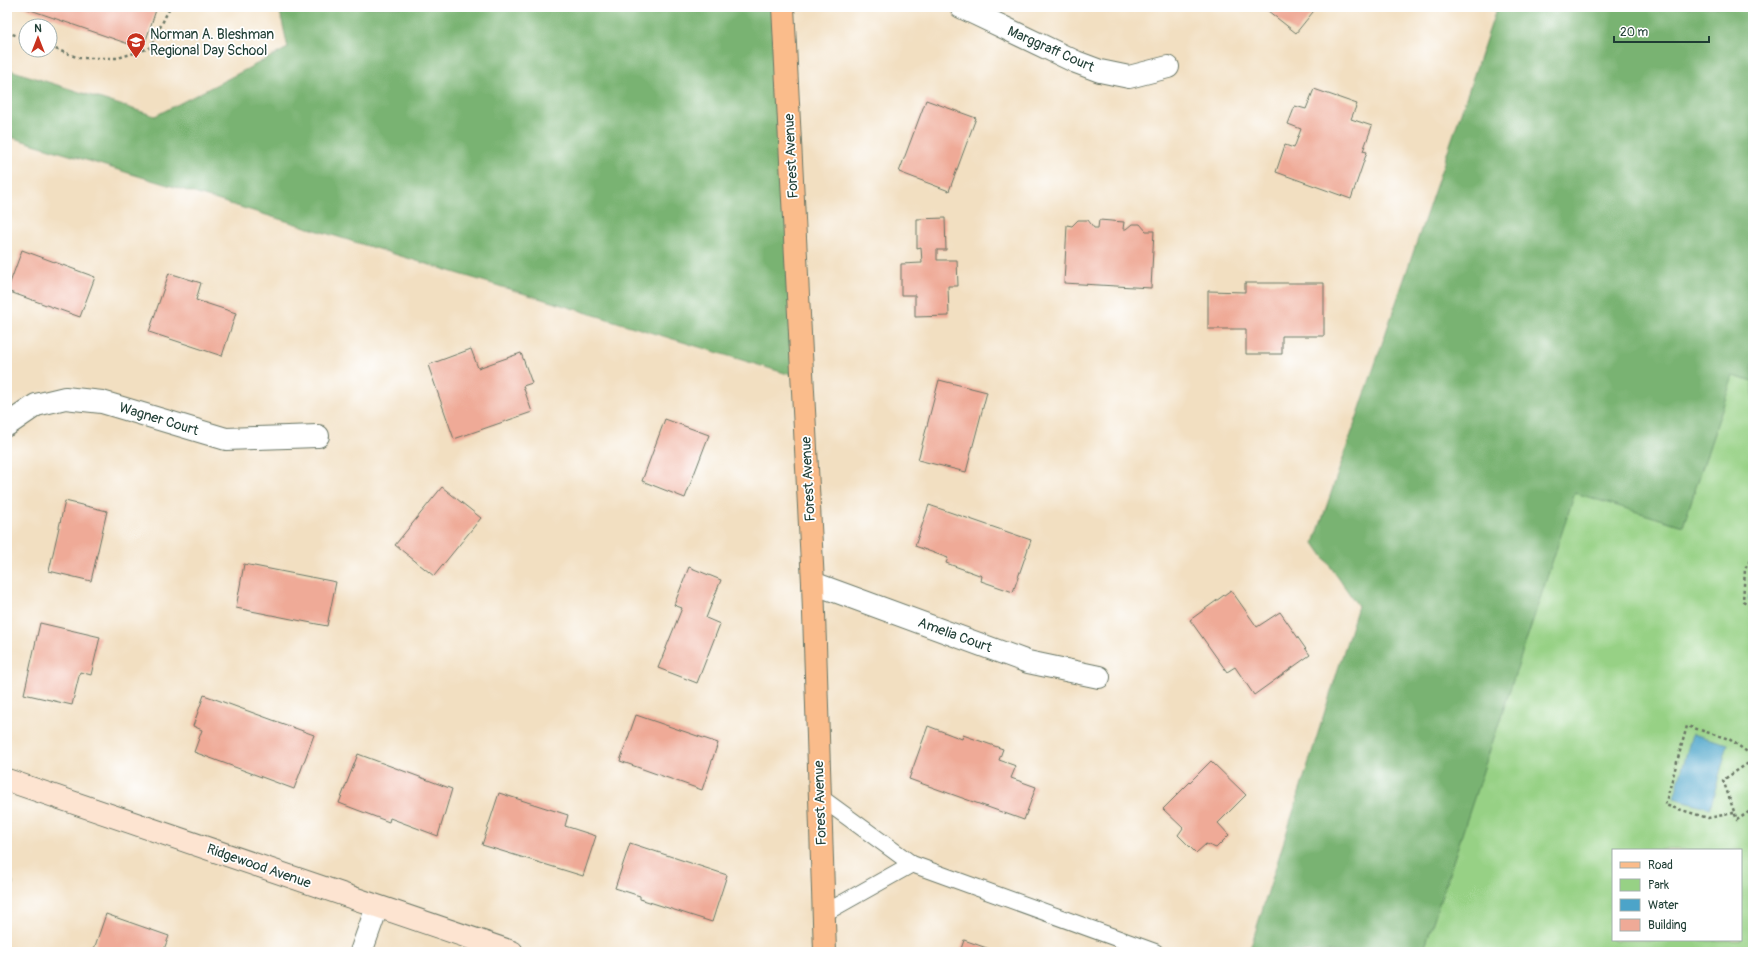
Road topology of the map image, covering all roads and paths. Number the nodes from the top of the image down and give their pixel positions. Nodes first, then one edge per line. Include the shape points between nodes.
1 (170, 7) edge
2 (783, 7) edge
3 (961, 7) edge
4 (7, 32) edge
5 (18, 36) edge
6 (58, 50) edge
7 (1168, 67) dead end
8 (7, 426) edge
9 (318, 436) dead end
10 (1753, 555) edge
11 (813, 584) junction
12 (1753, 607) edge
13 (1099, 677) dead end
14 (1753, 756) edge
15 (1753, 760) edge
16 (7, 780) edge
17 (820, 797) junction
18 (1753, 808) edge
19 (1734, 813) junction
20 (912, 864) junction
21 (376, 906) junction
22 (823, 914) junction
23 (361, 952) edge
24 (512, 952) edge
25 (825, 952) edge
26 (1155, 952) edge

1 - 6 path via 150,48 118,58 79,58
2 - 11 main road, Forest Avenue
3 - 7 street, Marggraff Court via 1100,71 1129,77
4 - 5 path
8 - 9 street, Wagner Court via 36,405 65,398 102,402 226,439
10 - 12 path via 1745,569 1743,602
11 - 13 street, Amelia Court via 1028,662
11 - 17 main road, Forest Avenue
14 - 19 path via 1729,739 1688,726 1665,805 1708,818
15 - 19 path via 1723,780
16 - 21 street, Ridgewood Avenue
17 - 20 lane
17 - 22 main road, Forest Avenue
18 - 19 path via 1737,820
20 - 22 lane
20 - 26 lane
21 - 23 street
21 - 24 street, Ridgewood Avenue
22 - 25 main road, Forest Avenue

